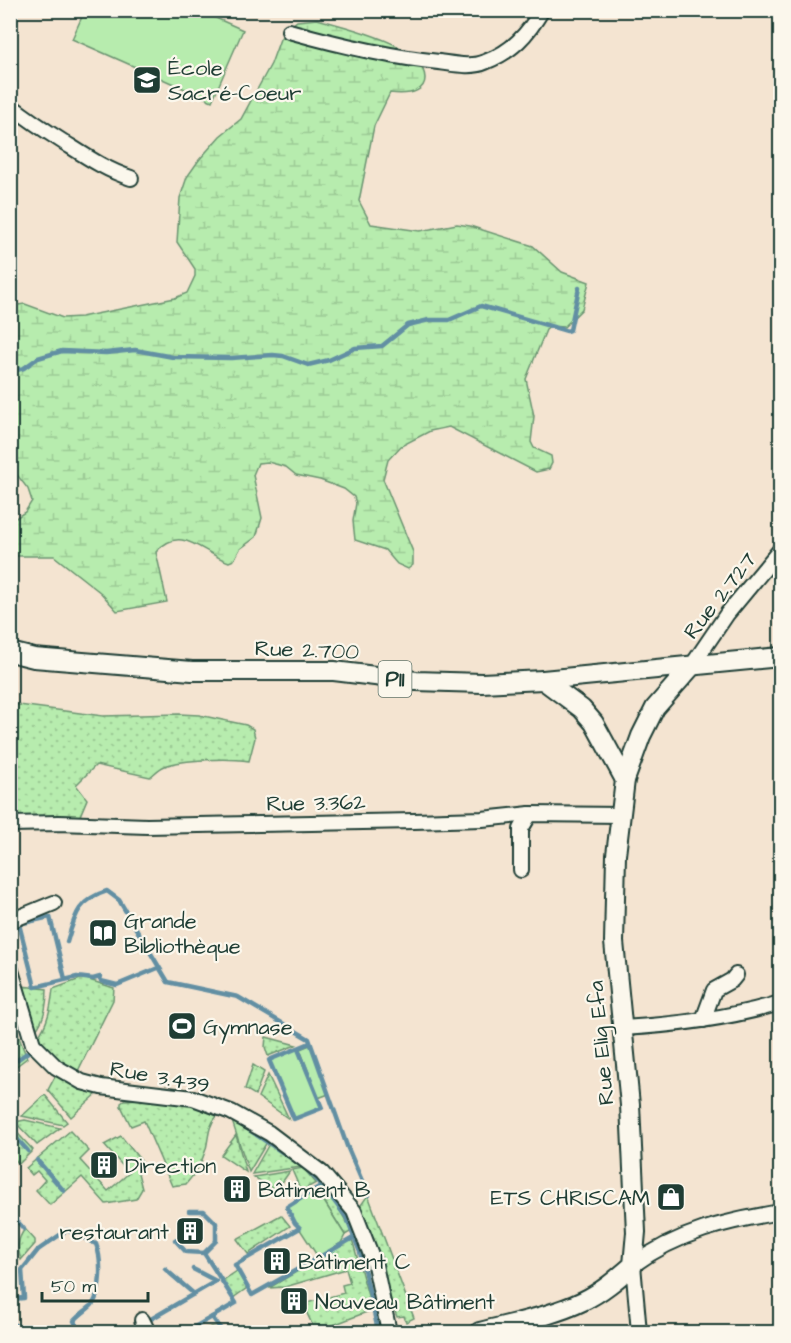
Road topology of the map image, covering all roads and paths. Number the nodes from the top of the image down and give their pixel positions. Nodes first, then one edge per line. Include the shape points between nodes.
1 (542, 10) edge
2 (290, 32) dead end
3 (10, 105) edge
4 (131, 178) dead end
5 (780, 550) edge
6 (10, 652) edge
7 (780, 657) edge
8 (691, 667) junction
9 (543, 680) junction
10 (625, 780) junction
11 (530, 814) junction
12 (621, 815) junction
13 (10, 824) edge
14 (521, 870) dead end
15 (54, 903) dead end
16 (10, 921) edge
17 (10, 967) edge
18 (736, 975) dead end
19 (780, 1002) edge
20 (704, 1020) junction
21 (623, 1028) junction
22 (780, 1212) edge
23 (633, 1265) junction
24 (389, 1332) edge
25 (480, 1332) edge
26 (639, 1332) edge

1 - 2 street via 529,32 509,51 483,63 462,65 402,59
3 - 4 street via 92,162
5 - 8 street, Rue 2.727 via 727,614
6 - 9 main road, Rue 2.700 / P11 via 34,658 192,671 334,671 438,682
7 - 8 main road, Rue 2.700 / P11
8 - 9 main road, Rue 2.700 / P11
8 - 10 main road, Rue Elig Efa via 655,708
9 - 10 main road via 594,723
10 - 12 main road, Rue Elig Efa
11 - 12 street, Rue 3.362
11 - 13 street, Rue 3.362 via 425,821
11 - 14 street via 521,830
12 - 21 main road, Rue Elig Efa via 614,926
15 - 16 street
17 - 24 street, Rue 3.439 via 33,1044 56,1067 100,1087 193,1098 231,1112 269,1133 322,1173 354,1211 375,1265
18 - 20 street via 714,990
19 - 20 street
20 - 21 street
21 - 23 main road, Rue Elig Efa via 636,1232
22 - 23 street via 673,1240
23 - 25 main road via 584,1300
23 - 26 street

